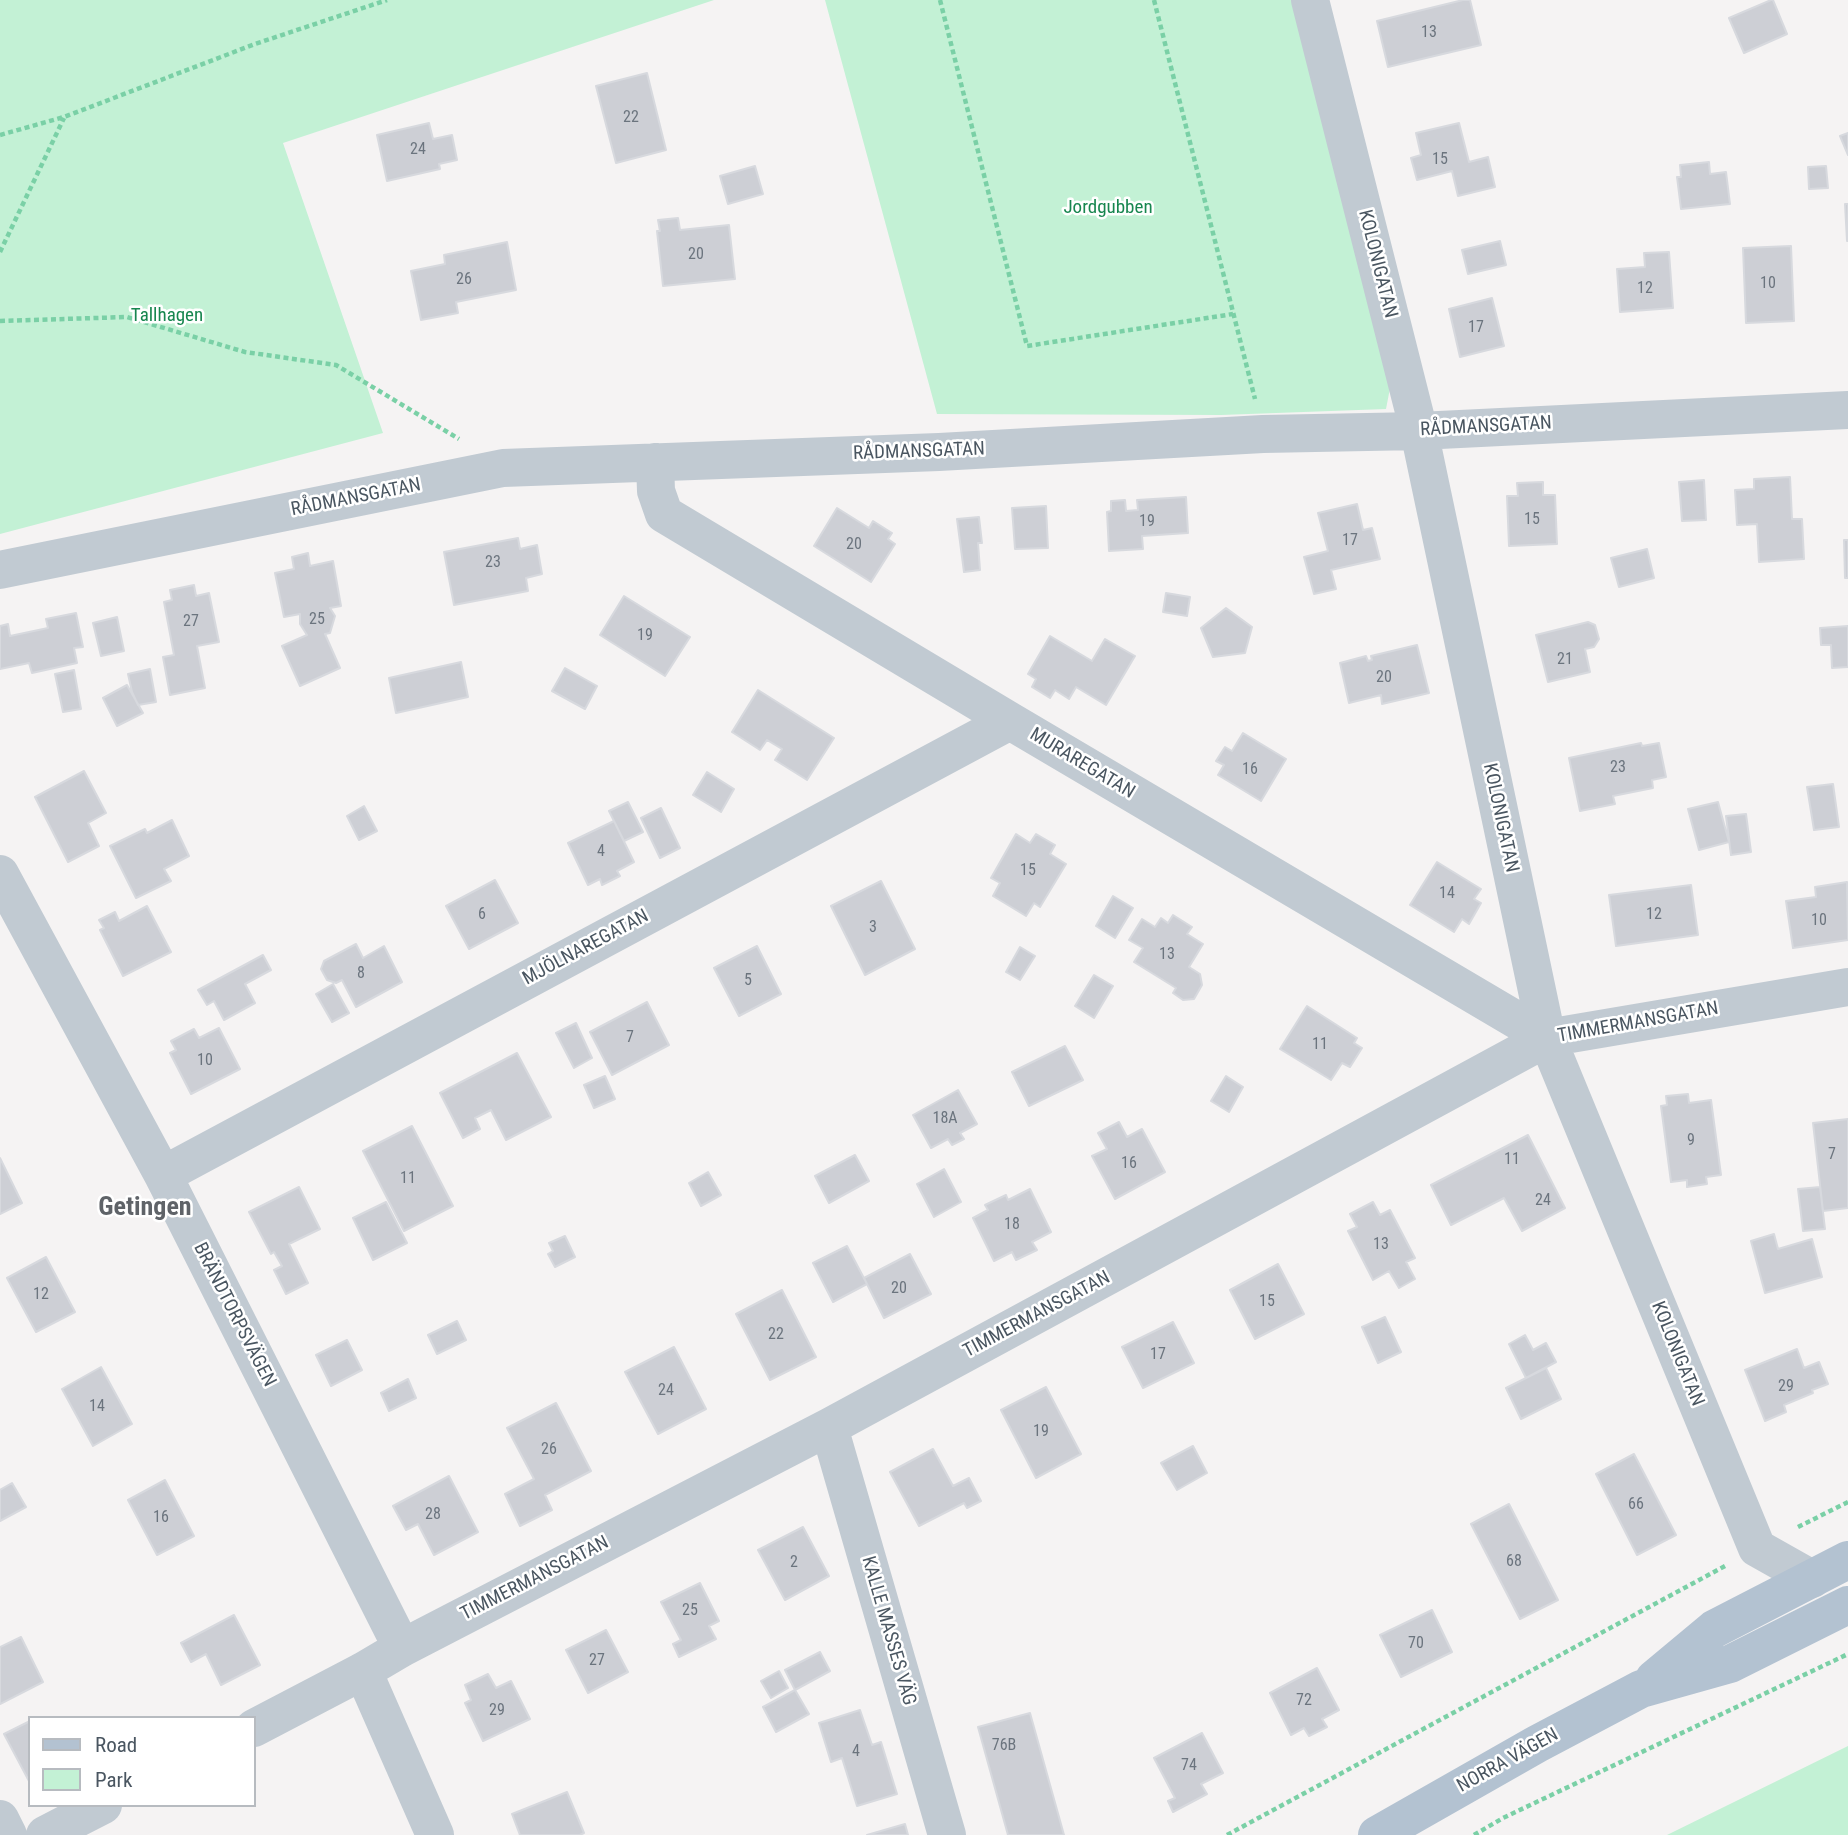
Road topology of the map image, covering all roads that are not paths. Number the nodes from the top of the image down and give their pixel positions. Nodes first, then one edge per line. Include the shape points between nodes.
1 (1310, 0) edge
2 (1848, 410) edge
3 (1419, 431) junction
4 (654, 462) junction
5 (0, 570) edge
6 (1010, 721) junction
7 (0, 874) edge
8 (1848, 987) edge
9 (1547, 1038) junction
10 (163, 1175) junction
11 (829, 1427) junction
12 (1848, 1560) edge
13 (1812, 1579) junction
14 (1848, 1605) edge
15 (402, 1648) junction
16 (363, 1671) junction
17 (1641, 1689) junction
18 (256, 1727) edge
19 (99, 1807) edge
20 (0, 1819) edge
21 (8, 1835) edge
22 (45, 1835) edge
23 (435, 1835) edge
24 (947, 1835) edge
25 (1377, 1835) edge

1 - 3 street, KOLONIGATAN
2 - 3 street, RÅDMANSGATAN
3 - 4 street, RÅDMANSGATAN
3 - 9 street, KOLONIGATAN
4 - 5 street, RÅDMANSGATAN via 503,468
4 - 6 street, MURAREGATAN via 656,491 664,514
6 - 9 street, MURAREGATAN
6 - 10 street, MJÖLNAREGATAN
7 - 10 street, BRÄNDTORPSVÄGEN
8 - 9 street, TIMMERMANSGATAN
9 - 11 street, TIMMERMANSGATAN
9 - 13 street, KOLONIGATAN via 1757,1548
10 - 15 street, BRÄNDTORPSVÄGEN
11 - 15 street, TIMMERMANSGATAN
11 - 24 street, KALLE MASSES VÄG
12 - 13 main road, NORRA VÄGEN
13 - 17 main road, NORRA VÄGEN via 1714,1629
14 - 17 main road, NORRA VÄGEN via 1731,1664
15 - 16 street, TIMMERMANSGATAN
16 - 18 street, TIMMERMANSGATAN
16 - 23 street
17 - 25 main road, NORRA VÄGEN
19 - 22 street
20 - 21 street

